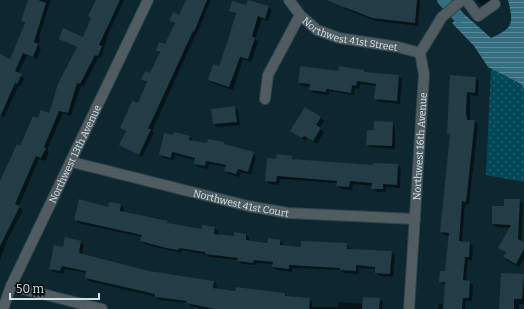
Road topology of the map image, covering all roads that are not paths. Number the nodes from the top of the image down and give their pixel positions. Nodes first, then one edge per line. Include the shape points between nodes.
1 (148, 0) edge
2 (289, 0) edge
3 (462, 0) edge
4 (466, 0) edge
5 (495, 4) dead end
6 (300, 15) junction
7 (420, 53) junction
8 (265, 99) dead end
9 (72, 162) junction
10 (415, 219) junction
11 (11, 286) junction
12 (3, 309) edge
13 (102, 309) edge
14 (409, 309) edge

1 - 9 street, Northwest 13th Avenue
2 - 6 street, Northwest 41st Street
3 - 7 street via 442,17
4 - 5 street via 478,16
6 - 7 street, Northwest 41st Street via 317,30 339,38
6 - 8 street via 268,75
7 - 10 street, Northwest 16th Avenue via 424,74
9 - 10 street, Northwest 41st Court via 248,206 288,213
9 - 11 street, Northwest 13th Avenue
10 - 14 street, Northwest 16th Avenue
11 - 12 street, Northwest 13th Avenue
11 - 13 street

